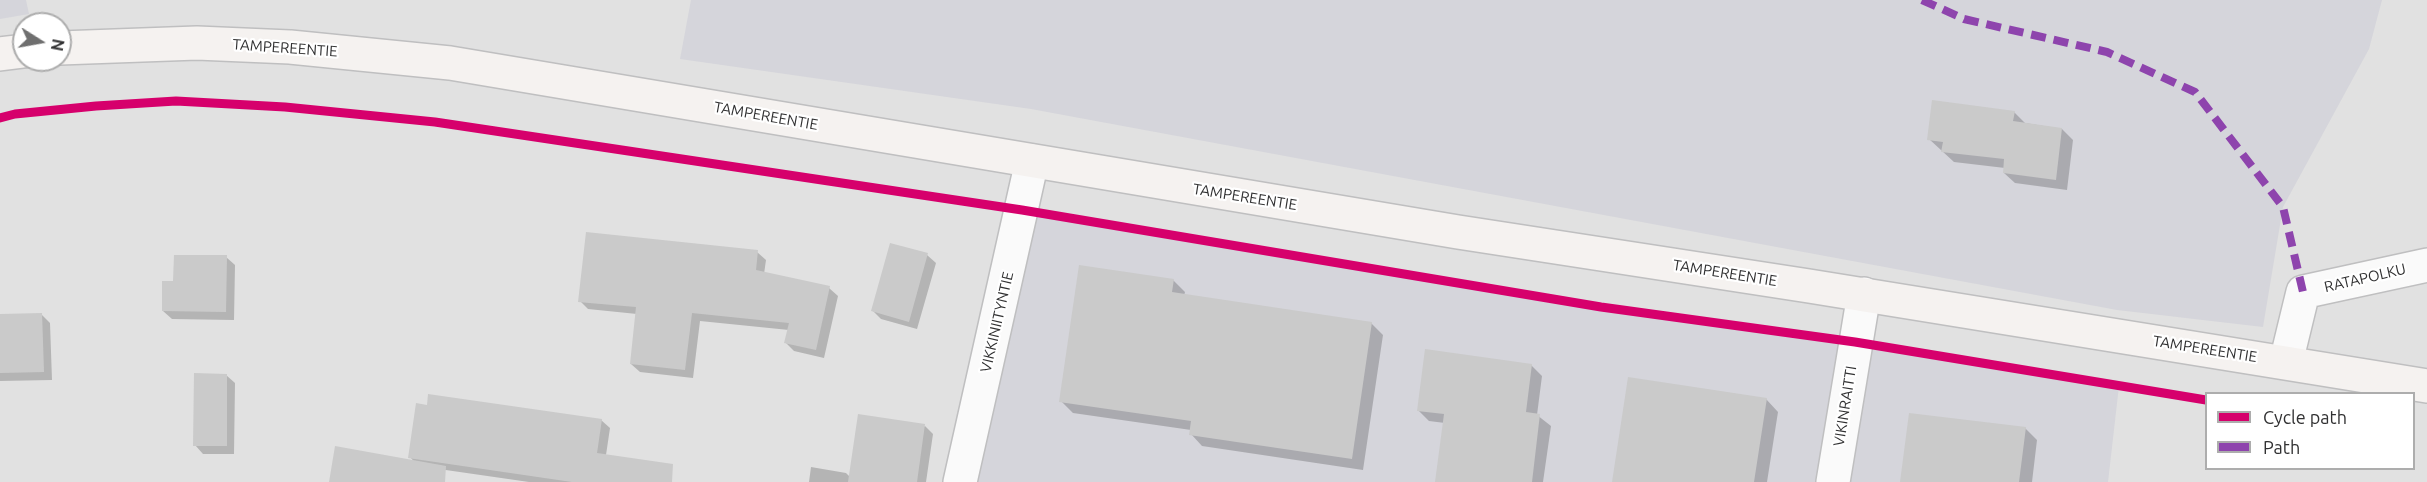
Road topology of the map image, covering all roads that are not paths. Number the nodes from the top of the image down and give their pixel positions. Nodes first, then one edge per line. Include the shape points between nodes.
1 (72, 47) edge
2 (1032, 161) junction
3 (2427, 265) edge
4 (1864, 294) junction
5 (2286, 362) junction
6 (2427, 386) edge
7 (960, 482) edge
8 (1833, 482) edge

1 - 2 main road, TAMPEREENTIE via 197,42 384,55 578,83
2 - 4 main road, TAMPEREENTIE
2 - 7 street, VIKKINIITYNTIE
3 - 5 street, RATAPOLKU via 2303,292
4 - 5 main road, TAMPEREENTIE
4 - 8 street, VIKINRAITTI
5 - 6 main road, TAMPEREENTIE

